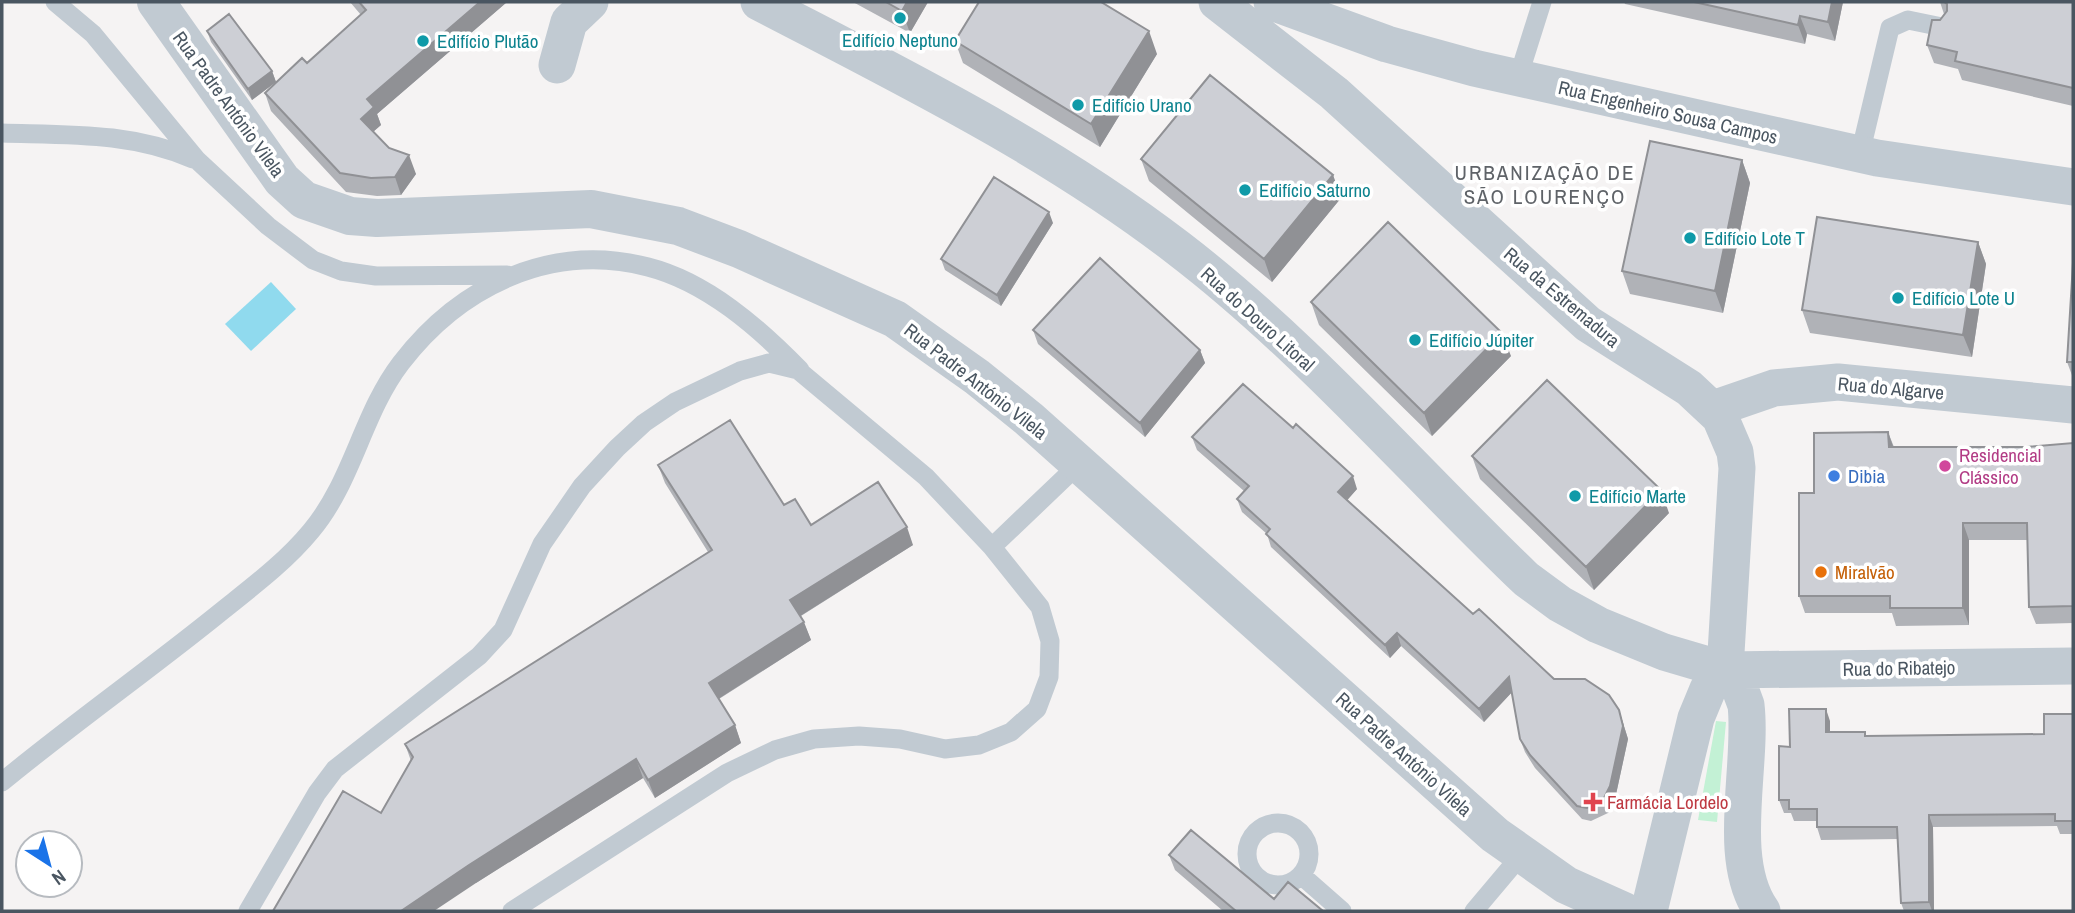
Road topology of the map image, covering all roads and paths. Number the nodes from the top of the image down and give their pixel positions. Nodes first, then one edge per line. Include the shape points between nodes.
1 (55, 2) edge
2 (156, 2) edge
3 (590, 2) edge
4 (759, 2) edge
5 (1217, 2) edge
6 (1272, 2) edge
7 (1542, 2) edge
8 (1942, 27) edge
9 (557, 65) dead end
10 (1518, 78) junction
11 (2, 133) edge
12 (1860, 154) junction
13 (197, 160) junction
14 (2073, 187) edge
15 (508, 275) junction
16 (813, 383) junction
17 (2073, 405) edge
18 (1713, 410) junction
19 (1079, 464) junction
20 (992, 547) junction
21 (2073, 666) edge
22 (1725, 670) junction
23 (2, 782) edge
24 (1522, 854) junction
25 (1301, 875) dead end
26 (248, 911) edge
27 (512, 911) edge
28 (1342, 911) edge
29 (1474, 911) edge
30 (1624, 911) edge
31 (1649, 911) edge
32 (1762, 911) edge

1 - 13 lane via 93,34
2 - 19 street, Rua Padre António Vilela via 282,180 303,200 326,210 377,218 591,209 678,226 739,248 895,319 977,377
3 - 9 street via 569,22
4 - 22 street, Rua do Douro Litoral via 1029,145 1179,248 1275,331 1543,593 1618,634
5 - 18 street, Rua da Estremadura via 1334,93 1588,324 1689,388
6 - 10 street, Rua Engenheiro Sousa Campos via 1409,50
7 - 10 lane
8 - 12 lane via 1908,20 1890,28
10 - 12 street, Rua Engenheiro Sousa Campos
11 - 13 lane via 94,134 162,145
12 - 14 street, Rua Engenheiro Sousa Campos
13 - 15 lane via 313,260 341,271 376,276
15 - 16 lane via 567,261 607,260 650,267 700,289 737,314
15 - 23 lane via 429,330 400,365 379,400 340,489 311,531 255,584
16 - 20 lane via 926,477
16 - 26 lane via 798,370 769,363 740,371 675,402 617,448 582,485 542,544 503,630 479,656 335,769
17 - 18 street, Rua do Algarve via 1838,382 1774,388
18 - 22 street, Rua da Estremadura via 1729,434 1737,468
19 - 20 lane
19 - 24 street, Rua Padre António Vilela via 1495,835
20 - 27 lane via 1040,607 1050,641 1049,677 1037,709 1012,732 979,745 944,749 859,736 814,739 775,750 727,773
21 - 22 street, Rua do Ribatejo
22 - 31 street via 1708,689 1696,718
22 - 32 street via 1740,687 1746,705 1745,859 1749,885
24 - 29 lane
24 - 30 street, Rua Padre António Vilela via 1574,890
25 - 28 lane

